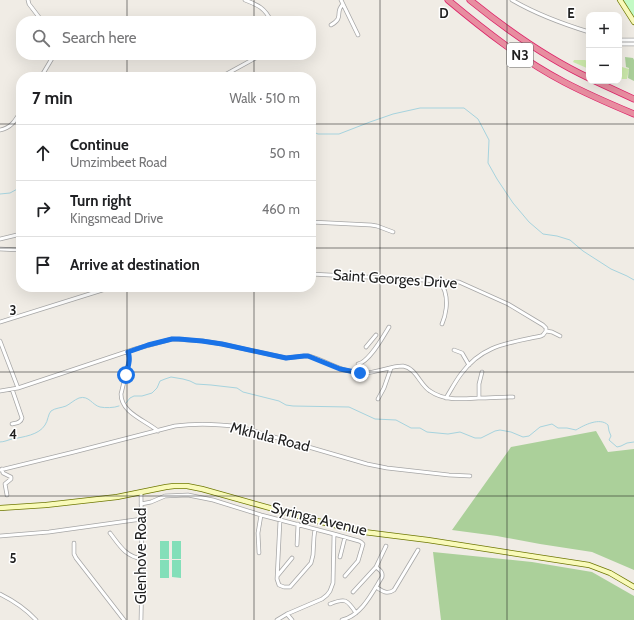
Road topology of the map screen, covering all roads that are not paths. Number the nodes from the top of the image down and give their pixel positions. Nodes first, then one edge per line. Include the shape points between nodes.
1 (28, 0) edge
2 (245, 0) edge
3 (448, 0) edge
4 (470, 0) edge
5 (512, 0) edge
6 (620, 0) edge
7 (342, 2) edge
8 (38, 16) edge
9 (268, 16) edge
10 (634, 22) edge
11 (331, 25) dead end
12 (586, 31) edge
13 (358, 35) dead end
14 (622, 40) edge
15 (634, 40) edge
16 (622, 44) edge
17 (634, 44) edge
18 (51, 60) edge
19 (252, 60) edge
20 (44, 72) edge
21 (230, 72) edge
22 (586, 76) edge
23 (602, 84) edge
24 (634, 99) edge
25 (634, 114) edge
26 (16, 118) edge
27 (0, 130) edge
28 (316, 222) edge
29 (393, 232) dead end
30 (16, 235) edge
31 (0, 239) edge
32 (0, 249) edge
33 (16, 250) edge
34 (316, 274) edge
35 (439, 280) junction
36 (96, 292) edge
37 (0, 322) edge
38 (442, 324) dead end
39 (389, 327) dead end
40 (546, 331) junction
41 (376, 335) dead end
42 (560, 336) dead end
43 (0, 341) edge
44 (366, 347) dead end
45 (454, 350) dead end
46 (128, 352) junction
47 (358, 364) dead end
48 (469, 365) junction
49 (391, 368) junction
50 (482, 372) dead end
51 (18, 388) junction
52 (12, 389) junction
53 (451, 390) junction
54 (0, 391) edge
55 (437, 396) junction
56 (512, 397) dead end
57 (446, 398) junction
58 (479, 398) junction
59 (378, 399) dead end
60 (457, 399) junction
61 (12, 424) dead end
62 (158, 431) junction
63 (1, 470) edge
64 (470, 476) dead end
65 (141, 492) junction
66 (7, 495) dead end
67 (141, 504) junction
68 (0, 508) edge
69 (261, 515) junction
70 (142, 519) junction
71 (280, 520) junction
72 (298, 524) junction
73 (316, 529) junction
74 (110, 533) dead end
75 (334, 534) junction
76 (0, 536) edge
77 (345, 537) junction
78 (74, 543) dead end
79 (297, 545) dead end
80 (386, 546) dead end
81 (418, 550) dead end
82 (259, 554) dead end
83 (340, 557) dead end
84 (292, 558) dead end
85 (142, 560) junction
86 (376, 568) junction
87 (278, 575) junction
88 (345, 576) dead end
89 (376, 587) junction
90 (634, 587) edge
91 (353, 592) dead end
92 (0, 594) edge
93 (330, 604) dead end
94 (356, 613) junction
95 (287, 614) junction
96 (36, 620) edge
97 (124, 620) edge
98 (142, 620) edge
99 (277, 620) edge
100 (292, 620) edge
101 (342, 620) edge

1 - 8 street
2 - 9 street via 262,8
3 - 25 highway, N3 via 510,49 563,82
4 - 22 highway, N3 via 515,35
5 - 12 street
6 - 10 street
7 - 11 street via 338,20
7 - 13 street
14 - 15 street
16 - 17 street
18 - 20 street
19 - 21 street
23 - 24 highway
26 - 27 street via 11,126
28 - 29 street via 371,225
30 - 31 street
32 - 33 street
34 - 35 street, Saint Georges Drive
35 - 38 street via 446,296 446,312
35 - 40 street, Saint Georges Drive via 459,282 478,289 528,315 543,325
36 - 37 street
39 - 47 street via 370,356
40 - 42 street, Saint Georges Drive
40 - 48 street via 541,336 492,348
41 - 44 street
43 - 51 street
45 - 48 street via 462,353
46 - 49 street via 179,339 222,344 286,358 308,356 340,369 360,373
46 - 51 street
46 - 62 street via 129,361 121,394 122,403 129,412
48 - 53 street
49 - 55 street via 407,366 423,386
49 - 59 street
50 - 58 street
51 - 52 street
52 - 54 street
52 - 61 street via 22,420
53 - 55 street
53 - 57 street
53 - 60 street via 451,396
55 - 57 street
56 - 58 street
57 - 60 street
58 - 60 street
62 - 63 street, Mkhula Road
62 - 64 street, Mkhula Road via 186,424 236,427 387,468
63 - 66 street via 11,477 6,484
65 - 67 street, Glenhove Road
65 - 68 street, Syringa Avenue via 83,501
65 - 90 street, Syringa Avenue via 170,486 193,487 358,531 589,565 610,573
67 - 69 street via 165,496 188,495
67 - 70 street, Glenhove Road
69 - 71 street
69 - 82 street via 258,533
70 - 76 street
70 - 85 street, Glenhove Road
71 - 72 street
71 - 87 street
72 - 73 street
72 - 79 street
73 - 75 street
73 - 87 street via 311,563 287,588 279,585
74 - 85 street via 125,552
75 - 77 street
75 - 95 street via 333,582 330,591 322,599
77 - 83 street
77 - 88 street via 363,544 358,561
78 - 97 street via 76,558
80 - 86 street
81 - 89 street via 394,590 387,593
84 - 87 street
85 - 98 street, Glenhove Road
86 - 89 street via 383,574
86 - 91 street
89 - 94 street
92 - 96 street via 27,611
93 - 94 street via 346,600
94 - 101 street
95 - 99 street
95 - 100 street

